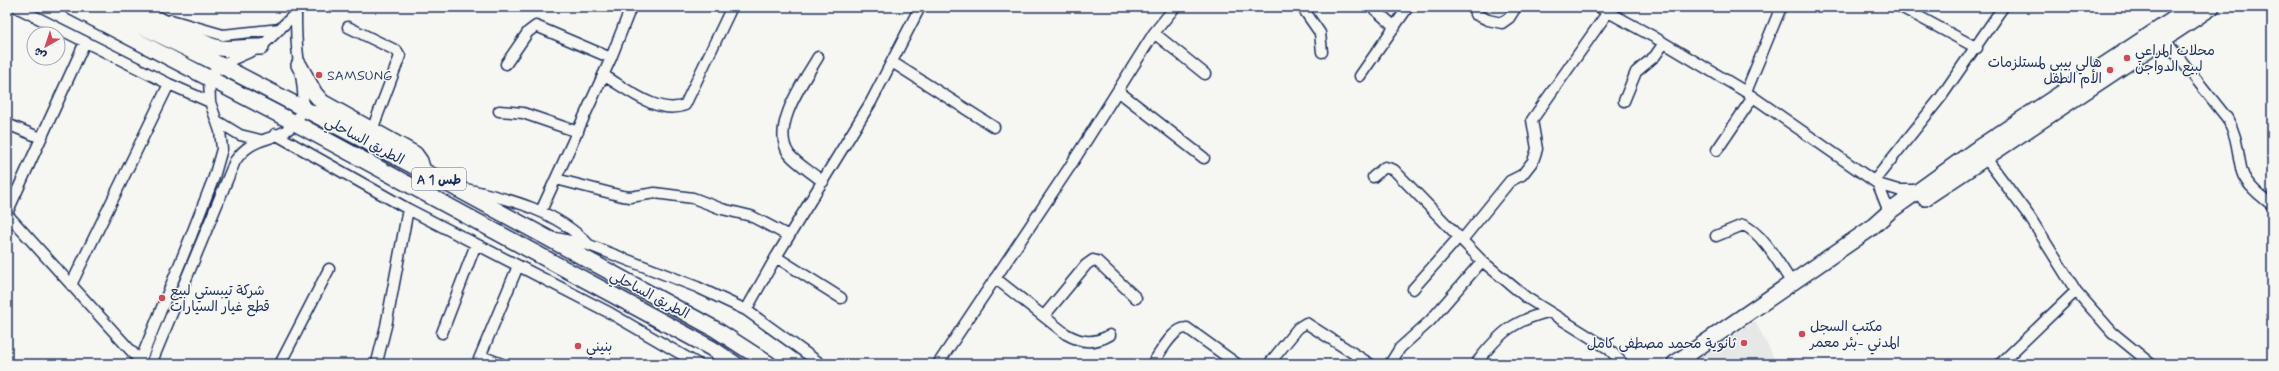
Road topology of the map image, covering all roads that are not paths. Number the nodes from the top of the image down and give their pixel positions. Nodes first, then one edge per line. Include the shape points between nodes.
1 (16, 7) edge
2 (72, 7) edge
3 (631, 7) edge
4 (920, 7) edge
5 (1175, 7) edge
6 (1302, 7) edge
7 (1372, 7) edge
8 (1408, 7) edge
9 (1516, 7) edge
10 (1781, 7) edge
11 (1901, 7) edge
12 (2004, 7) edge
13 (2192, 7) edge
14 (2212, 7) edge
15 (108, 10) edge
16 (298, 10) edge
17 (1604, 10) edge
18 (1912, 10) edge
19 (730, 11) dead end
20 (1475, 14) dead end
21 (154, 17) junction
22 (348, 27) dead end
23 (1395, 27) junction
24 (280, 29) junction
25 (1154, 33) junction
26 (2164, 39) junction
27 (85, 42) junction
28 (1664, 43) junction
29 (260, 47) junction
30 (1977, 48) junction
31 (1322, 52) dead end
32 (818, 57) dead end
33 (611, 58) junction
34 (892, 62) junction
35 (299, 64) junction
36 (506, 64) dead end
37 (220, 65) junction
38 (1205, 74) dead end
39 (603, 75) junction
40 (1360, 76) dead end
41 (209, 78) junction
42 (169, 84) junction
43 (1118, 91) junction
44 (1750, 95) junction
45 (2067, 96) junction
46 (1624, 101) dead end
47 (210, 102) junction
48 (303, 107) junction
49 (499, 111) dead end
50 (217, 121) junction
51 (295, 123) junction
52 (7, 124) edge
53 (994, 127) dead end
54 (372, 130) junction
55 (578, 132) junction
56 (275, 134) junction
57 (41, 138) junction
58 (260, 140) junction
59 (1717, 150) dead end
60 (1982, 152) junction
61 (1204, 158) dead end
62 (423, 171) junction
63 (1373, 177) dead end
64 (556, 179) junction
65 (823, 182) junction
66 (1876, 182) junction
67 (452, 186) junction
68 (1919, 190) junction
69 (2272, 205) edge
70 (408, 209) junction
71 (541, 211) junction
72 (1889, 212) junction
73 (7, 213) edge
74 (1870, 229) junction
75 (537, 234) junction
76 (789, 236) junction
77 (1716, 236) dead end
78 (1460, 239) junction
79 (476, 244) junction
80 (589, 245) junction
81 (776, 256) junction
82 (1482, 261) junction
83 (518, 266) junction
84 (329, 269) dead end
85 (995, 278) junction
86 (1792, 283) junction
87 (71, 286) junction
88 (1413, 289) dead end
89 (2076, 291) junction
90 (841, 298) dead end
91 (1136, 298) dead end
92 (746, 310) junction
93 (1548, 312) junction
94 (1044, 316) junction
95 (442, 333) dead end
96 (1110, 335) dead end
97 (711, 348) junction
98 (479, 360) edge
99 (1478, 361) dead end
100 (377, 362) dead end
101 (141, 363) edge
102 (151, 364) edge
103 (280, 364) edge
104 (502, 364) edge
105 (698, 364) edge
106 (724, 364) edge
107 (735, 364) edge
108 (769, 364) edge
109 (821, 364) edge
110 (938, 364) edge
111 (1152, 364) edge
112 (1237, 364) edge
113 (1269, 364) edge
114 (1370, 364) edge
115 (1390, 364) edge
116 (1623, 364) edge
117 (1674, 364) edge
118 (2000, 364) edge
119 (2151, 364) edge

1 - 27 street
2 - 41 highway, الطريق الساحلي / A 1 طس
3 - 33 street
4 - 34 street
5 - 25 street
6 - 31 street via 1320,33
7 - 23 street
8 - 23 street
9 - 20 street via 1502,23
10 - 44 street
11 - 18 street
12 - 30 street
13 - 45 highway
14 - 26 highway
15 - 21 highway
15 - 37 highway, الطريق الساحلي / A 1 طس
16 - 24 street
16 - 35 street
17 - 28 street
17 - 78 street via 1532,120 1537,149 1533,161 1522,176 1510,181
18 - 30 street
19 - 39 street via 685,105 675,109 660,106
21 - 24 street via 166,18 223,35
21 - 29 highway via 216,47
22 - 54 street via 397,51 400,56
23 - 40 street
24 - 29 street
25 - 38 street
25 - 43 street
26 - 45 highway
26 - 69 street via 2227,118 2235,132 2242,173 2247,182
27 - 42 street
27 - 57 street
28 - 44 street
28 - 46 street via 1655,56 1636,72
29 - 37 street
30 - 66 street
32 - 65 street via 791,105 784,124 784,133 790,154
33 - 36 street via 536,26 528,32
33 - 39 street
34 - 53 street
34 - 65 street
35 - 48 street
35 - 54 highway via 322,102
37 - 41 street
37 - 48 highway, الطريق الساحلي / A 1 طس
39 - 55 street
41 - 47 street
41 - 51 highway, الطريق الساحلي / A 1 طس
42 - 47 street
42 - 87 street
43 - 61 street
43 - 85 street
44 - 59 street
44 - 66 street
45 - 60 highway
47 - 50 street
48 - 51 street
48 - 62 highway, الطريق الساحلي / A 1 طس
49 - 55 street via 523,113
50 - 58 street via 240,135
50 - 101 street via 222,141 214,177
51 - 56 street
51 - 97 highway, الطريق الساحلي / A 1 طس
52 - 57 street
54 - 62 highway via 415,154
55 - 64 street
56 - 58 street
56 - 70 street
57 - 73 street
58 - 102 street via 250,145 235,161
60 - 68 highway
60 - 74 highway via 1895,218
60 - 89 street via 2030,216
62 - 67 highway, الطريق الساحلي / A 1 طس
63 - 78 street via 1385,167 1394,170 1417,191
64 - 71 street
64 - 76 street via 626,197 655,193 692,198 751,216
65 - 76 street
66 - 68 street via 1898,190
66 - 72 street
67 - 71 street
67 - 75 highway, الطريق الساحلي / A 1 طس
68 - 72 highway
70 - 79 street
70 - 100 street
71 - 80 street via 570,228
72 - 74 highway
73 - 87 street
74 - 86 highway
75 - 80 street
75 - 108 highway, الطريق الساحلي / A 1 طس via 715,329
76 - 81 street
77 - 86 street via 1743,225 1749,228 1768,248
78 - 82 street
78 - 88 street
79 - 83 street
79 - 95 street
80 - 92 street via 697,287
81 - 90 street
81 - 92 street
82 - 93 street
82 - 115 street via 1430,321 1400,348
83 - 98 street
83 - 105 street via 610,313
84 - 103 street
85 - 94 street
85 - 110 street
86 - 117 highway
87 - 101 street
89 - 118 street
89 - 119 street via 2112,332
91 - 94 street via 1093,260
92 - 109 street
93 - 99 street via 1517,322 1504,330
93 - 116 street via 1580,329 1609,349
94 - 96 street via 1066,334 1078,340 1092,342
97 - 106 highway
97 - 107 highway, الطريق الساحلي / A 1 طس
98 - 104 street
111 - 112 street via 1175,333 1183,328 1187,328
113 - 114 street via 1298,328 1306,323

